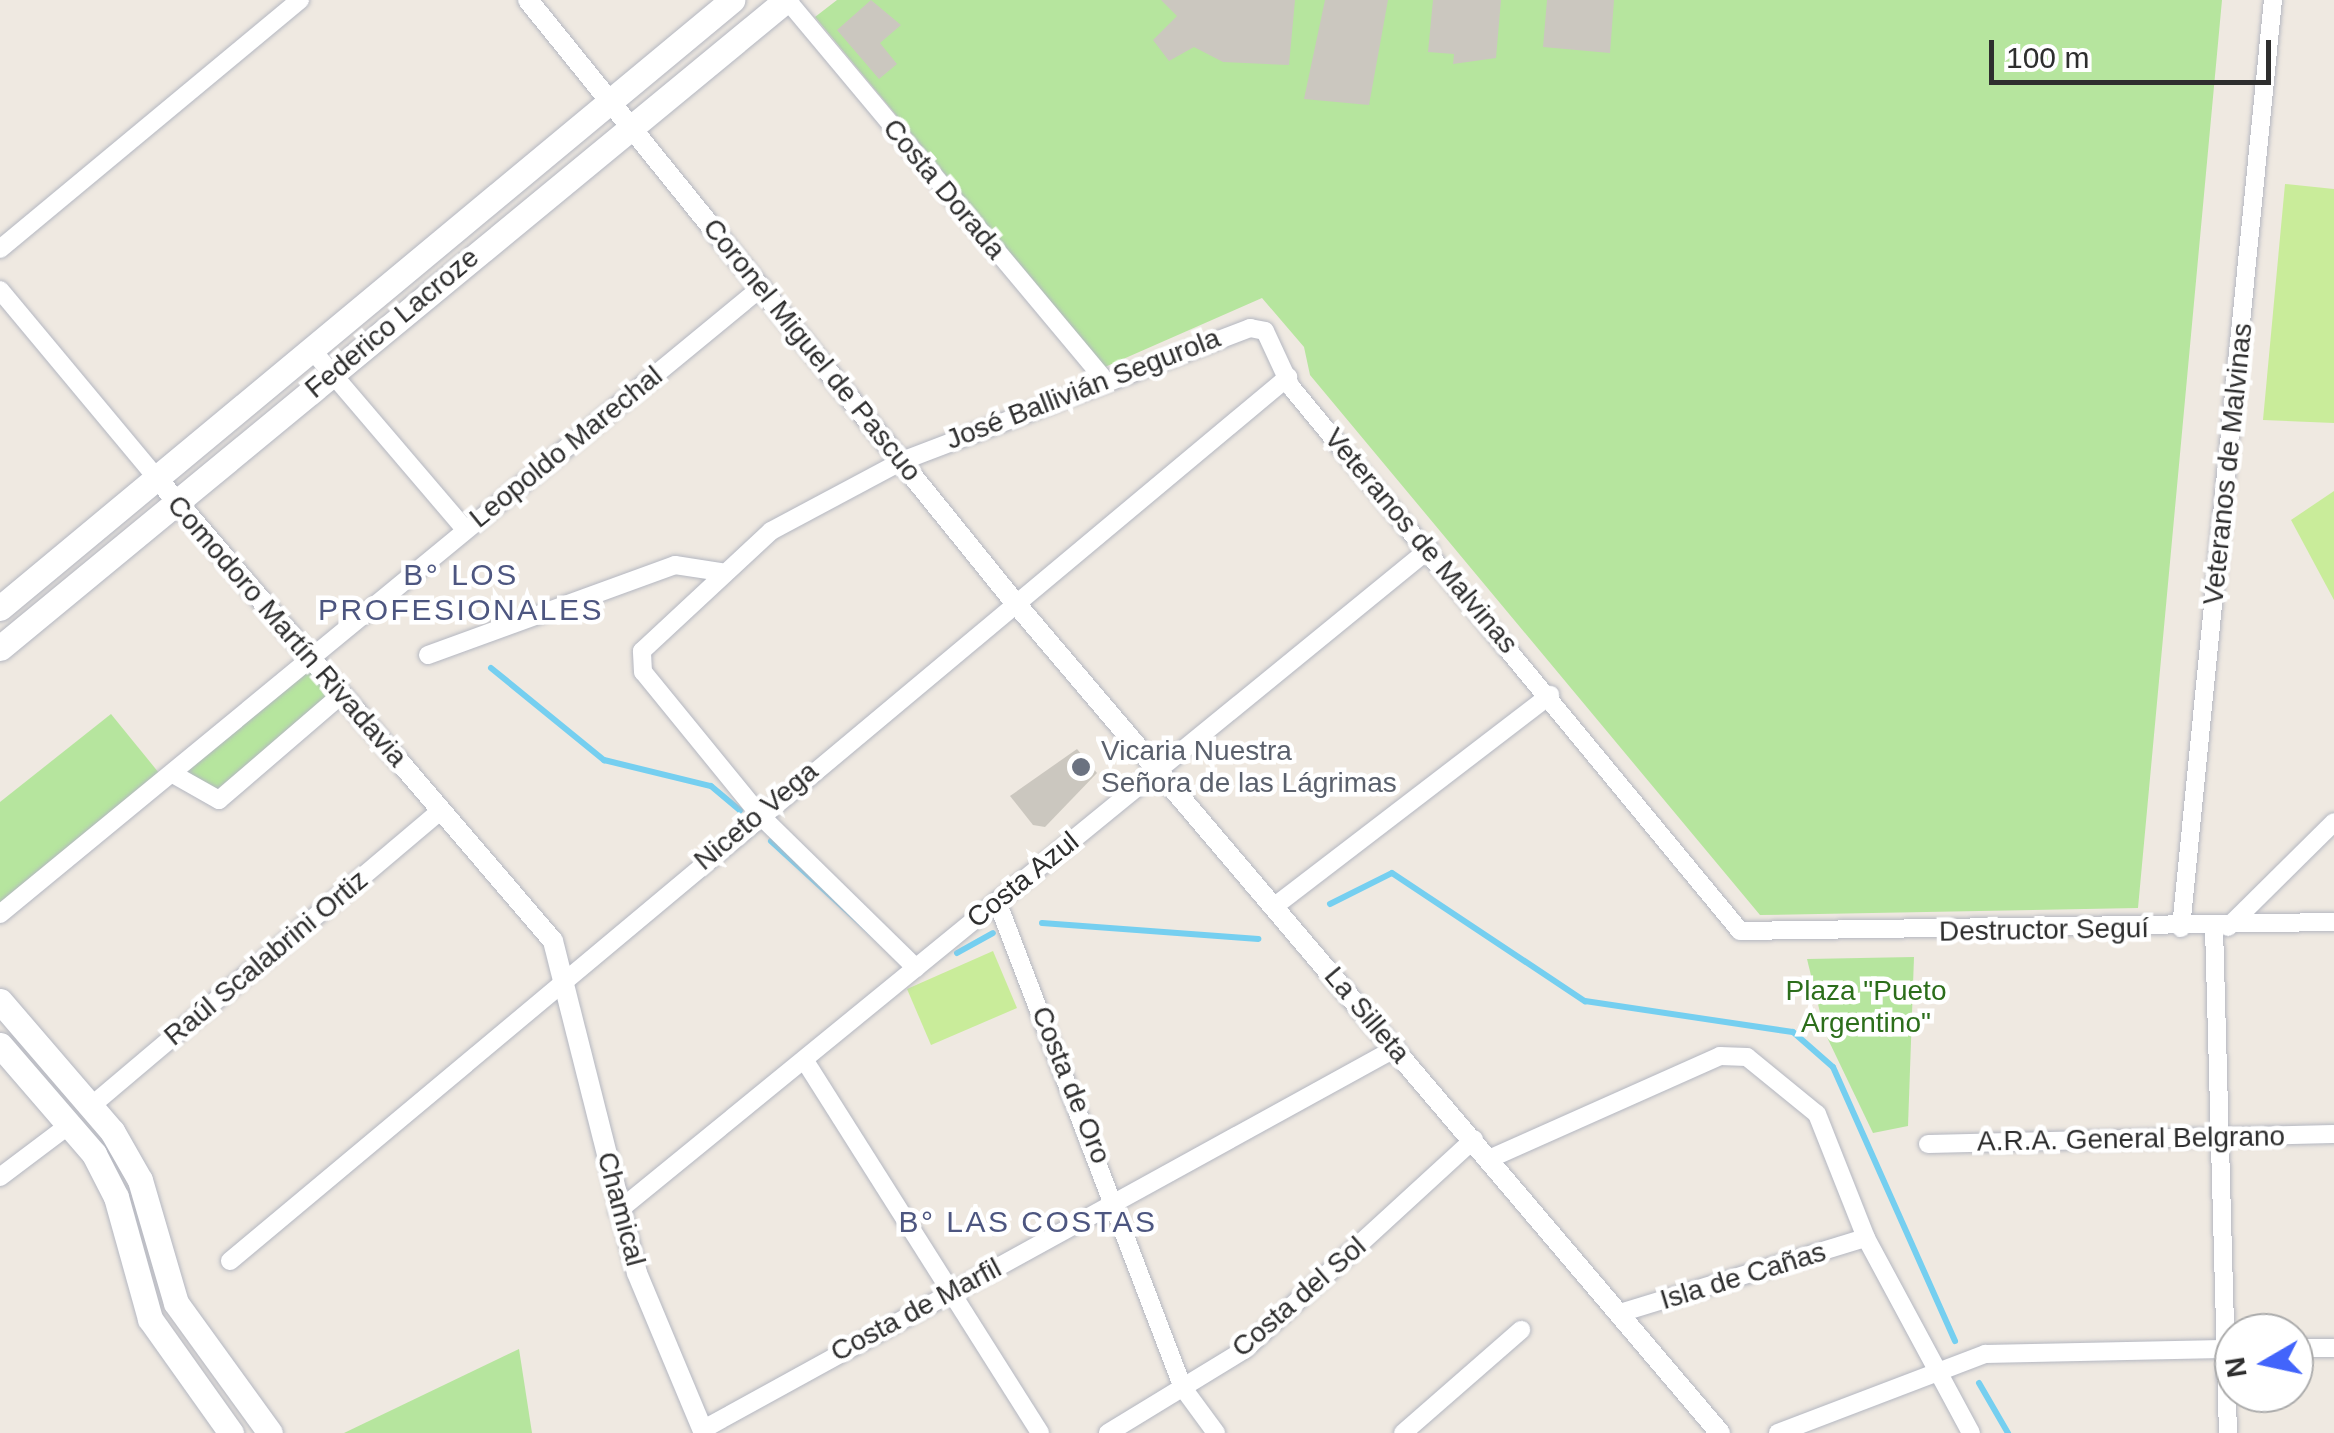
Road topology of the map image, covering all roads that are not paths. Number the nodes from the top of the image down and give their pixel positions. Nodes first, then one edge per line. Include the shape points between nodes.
1 (300, 0) edge
2 (528, 0) edge
3 (732, 0) edge
4 (786, 0) edge
5 (2273, 0) edge
6 (612, 101) junction
7 (630, 126) junction
8 (0, 249) edge
9 (762, 286) junction
10 (0, 290) edge
11 (1250, 328) joint
12 (312, 350) junction
13 (333, 373) junction
14 (1102, 377) junction
15 (1288, 377) junction
16 (902, 460) junction
17 (155, 476) junction
18 (175, 502) junction
19 (465, 529) junction
20 (1428, 549) junction
21 (721, 572) junction
22 (1012, 599) junction
23 (0, 608) edge
24 (0, 648) edge
25 (428, 656) dead end
26 (306, 658) junction
27 (1550, 694) junction
28 (340, 696) junction
29 (1158, 769) junction
30 (173, 774) junction
31 (441, 810) junction
32 (759, 814) junction
33 (2334, 822) edge
34 (997, 901) junction
35 (1276, 906) junction
36 (0, 914) edge
37 (2334, 922) edge
38 (2221, 927) junction
39 (2182, 928) junction
40 (1754, 936) joint
41 (916, 968) junction
42 (566, 976) junction
43 (0, 1001) edge
44 (0, 1044) edge
45 (1396, 1048) junction
46 (805, 1061) junction
47 (91, 1106) junction
48 (69, 1125) junction
49 (2334, 1134) edge
50 (2221, 1135) junction
51 (1474, 1139) junction
52 (1928, 1144) dead end
53 (1489, 1159) junction
54 (0, 1177) edge
55 (1118, 1201) junction
56 (618, 1211) junction
57 (1866, 1238) junction
58 (230, 1261) dead end
59 (952, 1292) junction
60 (1620, 1313) junction
61 (2229, 1313) edge
62 (1521, 1330) dead end
63 (2214, 1349) edge
64 (1942, 1366) junction
65 (1183, 1388) junction
66 (703, 1431) edge
67 (231, 1433) edge
68 (270, 1433) edge
69 (1040, 1433) edge
70 (1108, 1433) edge
71 (1216, 1433) edge
72 (1403, 1433) edge
73 (1720, 1433) edge
74 (1778, 1433) edge
75 (1971, 1433) edge

1 - 8 street
2 - 6 street, Coronel Miguel de Pascuo
3 - 6 main road, Federico Lacroze
4 - 7 main road, Federico Lacroze
4 - 14 street, Costa Dorada
5 - 39 street, Veteranos de Malvinas
6 - 7 street, Coronel Miguel de Pascuo
6 - 12 main road, Federico Lacroze
7 - 9 street, Coronel Miguel de Pascuo
7 - 13 main road, Federico Lacroze
9 - 16 street, Coronel Miguel de Pascuo
9 - 19 street, Leopoldo Marechal
10 - 17 street, Comodoro Martín Rivadavia
11 - 14 street, José Ballivián Segurola
11 - 15 street, Veteranos de Malvinas via 1265,331
12 - 13 street
12 - 17 main road, Federico Lacroze
13 - 18 main road, Federico Lacroze
13 - 19 street
14 - 16 street, José Ballivián Segurola
15 - 20 street, Veteranos de Malvinas
15 - 22 street, Niceto Vega
16 - 21 street, José Ballivián Segurola via 771,531
16 - 22 street, Coronel Miguel de Pascuo
17 - 18 street, Comodoro Martín Rivadavia
17 - 23 main road, Federico Lacroze
18 - 24 main road, Federico Lacroze
18 - 26 street, Comodoro Martín Rivadavia
19 - 26 street, Leopoldo Marechal
20 - 27 street, Veteranos de Malvinas
20 - 29 street, Costa Azul
21 - 25 street via 675,565
21 - 32 street via 642,651 643,672
22 - 29 street, La Silleta
22 - 32 street, Niceto Vega
26 - 28 street, Comodoro Martín Rivadavia
26 - 30 street, Leopoldo Marechal
27 - 35 street
27 - 40 street, Veteranos de Malvinas via 1740,931
28 - 30 street via 219,800
28 - 31 street, Comodoro Martín Rivadavia
29 - 34 street, Costa Azul
29 - 35 street, La Silleta
30 - 36 street, Leopoldo Marechal
31 - 42 street, Comodoro Martín Rivadavia via 553,940
31 - 47 street, Raúl Scalabrini Ortiz
32 - 41 street
32 - 42 street, Niceto Vega
33 - 38 street
34 - 41 street, Costa Azul
34 - 55 street, Costa de Oro
35 - 45 street, La Silleta
37 - 38 street, Destructor Seguí
38 - 39 street, Destructor Seguí
38 - 50 street
39 - 40 street, Destructor Seguí
41 - 46 street, Costa Azul
42 - 56 street, Chamical
42 - 58 street, Niceto Vega
43 - 47 main road
44 - 48 main road
45 - 51 street, La Silleta
45 - 55 street, Costa de Marfil
46 - 56 street, Costa Azul
46 - 59 street
47 - 68 main road via 140,1180 176,1303
48 - 54 street
48 - 67 main road via 116,1197 150,1319
49 - 50 street, A.R.A. General Belgrano
50 - 52 street, A.R.A. General Belgrano
50 - 61 street
51 - 53 street, La Silleta
51 - 65 street, Costa del Sol via 1267,1331
53 - 57 street via 1720,1056 1747,1057 1818,1114
53 - 60 street, La Silleta
55 - 59 street, Costa de Marfil
55 - 65 street, Costa de Oro
56 - 66 street, Chamical
57 - 60 street, Isla de Cañas
57 - 64 street
59 - 66 street, Costa de Marfil
59 - 69 street
60 - 73 street, La Silleta
62 - 72 street
63 - 64 street via 1985,1354
64 - 74 street
64 - 75 street
65 - 70 street, Costa del Sol
65 - 71 street, Costa de Oro

